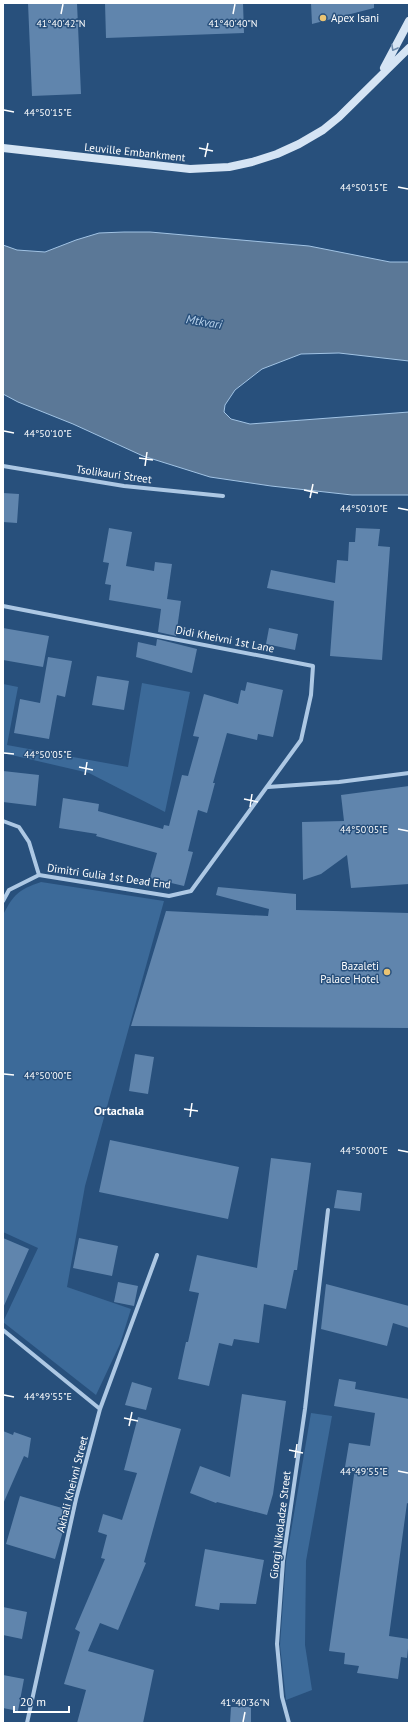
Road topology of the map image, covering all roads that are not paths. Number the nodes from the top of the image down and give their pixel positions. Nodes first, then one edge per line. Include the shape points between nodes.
1 (409, 21) edge
2 (409, 48) edge
3 (379, 76) junction
4 (3, 148) edge
5 (3, 466) edge
6 (223, 496) dead end
7 (3, 606) edge
8 (409, 773) edge
9 (268, 787) junction
10 (3, 822) edge
11 (39, 875) junction
12 (3, 901) edge
13 (328, 1210) dead end
14 (157, 1255) dead end
15 (3, 1330) edge
16 (100, 1409) junction
17 (27, 1723) edge
18 (289, 1723) edge

1 -> 3 main road, Leuville Embankment
2 - 3 main road, Leuville Embankment
3 - 4 main road, Leuville Embankment via 323,130 277,154 229,167 171,168
5 - 6 street, Tsolikauri Street via 124,486
7 - 9 street, Didi Kheivni 1st Lane via 313,666 311,695 301,740
8 - 9 street via 339,782
9 - 11 street, Dimitri Gulia 1st Dead End via 191,891 169,896
10 - 11 street via 19,827 29,842
11 - 12 street, Dimitri Gulia 1st Dead End via 9,890
13 - 18 street, Giorgi Nikoladze Street via 283,1561 277,1644 282,1697
14 - 16 street, Akhali Kheivni Street
15 - 16 street
16 - 17 street, Akhali Kheivni Street via 76,1499

